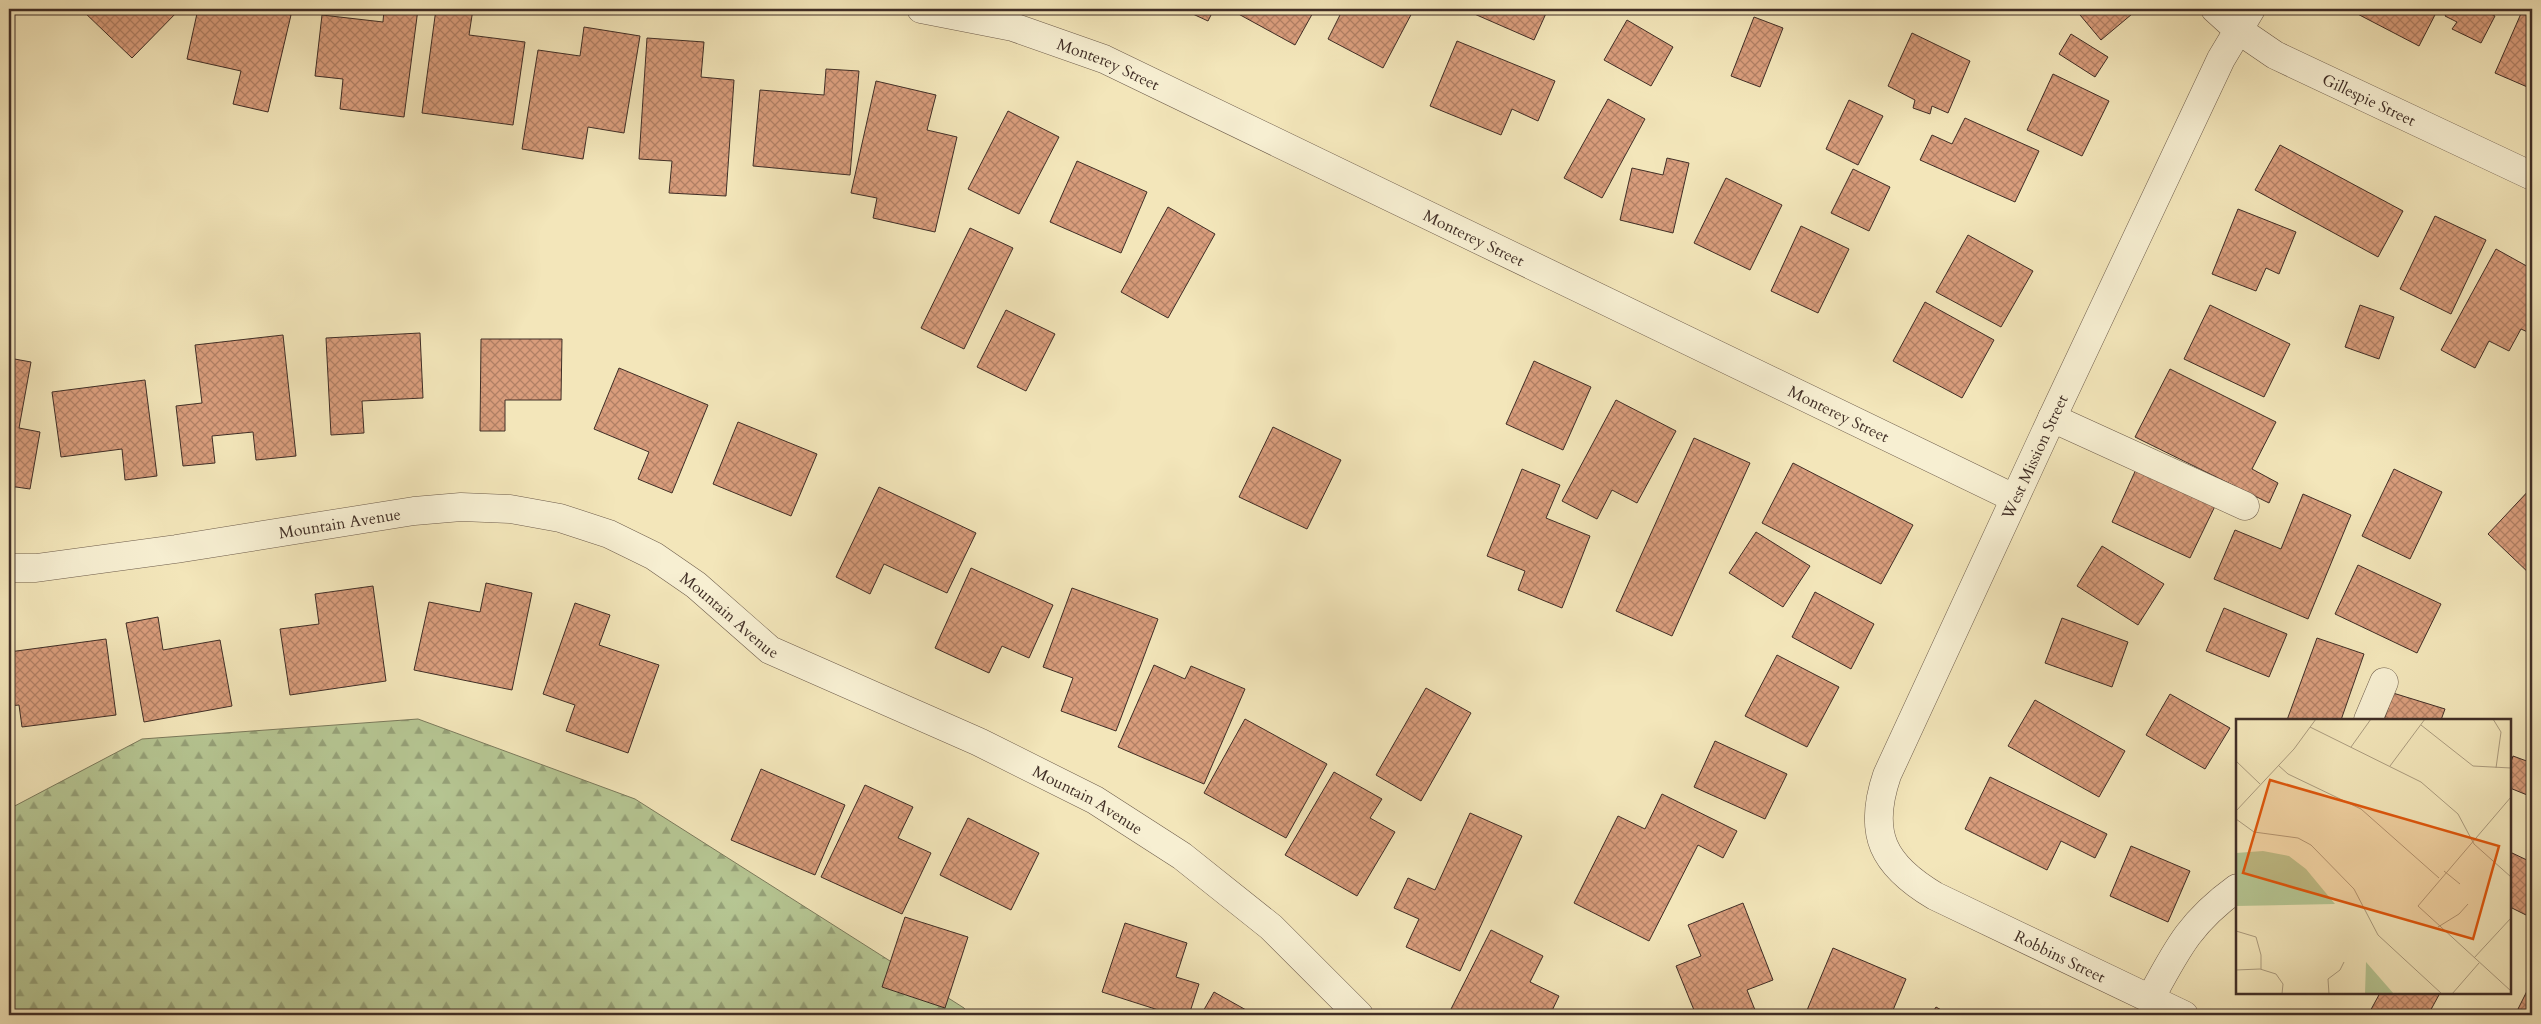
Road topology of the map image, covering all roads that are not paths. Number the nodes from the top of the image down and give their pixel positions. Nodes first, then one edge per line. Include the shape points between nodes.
1 (921, 9) edge
2 (2214, 9) edge
3 (2244, 19) edge
4 (2532, 176) edge
5 (2052, 418) junction
6 (2014, 498) junction
7 (2245, 506) dead end
8 (9, 568) edge
9 (2384, 682) dead end
10 (2368, 719) edge
11 (2236, 889) edge
12 (1935, 896) joint
13 (2150, 999) junction
14 (1358, 1015) edge
15 (2184, 1015) edge

1 - 6 street, Monterey Street via 1013,27 1104,58
2 - 3 street, Gillespie Street
3 - 4 street, Gillespie Street via 2275,55
3 - 5 street, West Mission Street
5 - 6 street, West Mission Street
5 - 7 street
6 - 12 street, West Mission Street via 1879,799 1878,823 1883,846 1912,882
8 - 14 street, Mountain Avenue via 36,568 414,511 460,507 510,509 560,518 609,534 654,556 696,585 770,650 979,742 1095,800 1182,856 1271,927
9 - 10 street
11 - 13 street via 2210,908 2186,935
12 - 13 street, Robbins Street
13 - 15 street, Robbins Street

